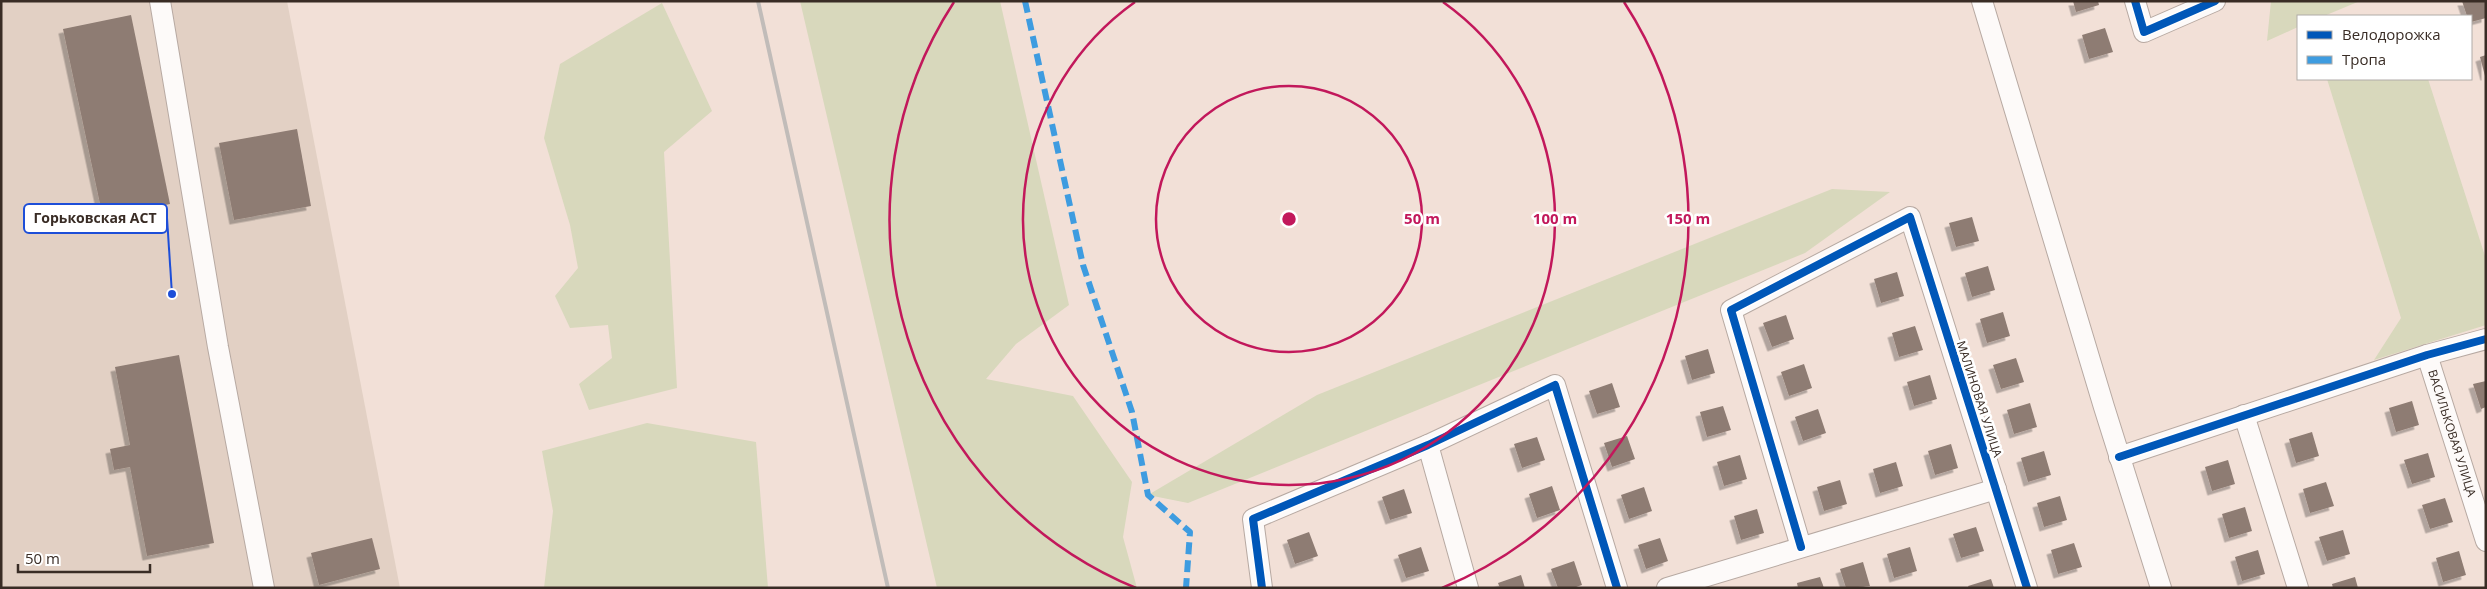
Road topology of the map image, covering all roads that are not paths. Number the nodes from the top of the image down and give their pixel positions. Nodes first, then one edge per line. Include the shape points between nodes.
1 (160, 1) edge
2 (1982, 1) edge
3 (2135, 1) edge
4 (2215, 1) edge
5 (2486, 339) edge
6 (2428, 355) junction
7 (2244, 414) junction
8 (1428, 445) junction
9 (2119, 457) junction
10 (1996, 489) junction
11 (2486, 541) edge
12 (1801, 547) junction
13 (264, 588) edge
14 (1262, 588) edge
15 (1468, 588) edge
16 (1617, 588) edge
17 (1667, 588) edge
18 (2027, 588) edge
19 (2161, 588) edge
20 (2298, 588) edge

1 - 13 street via 218,347
2 - 9 street
3 - 4 street via 2144,32
5 - 6 street
6 - 7 street
6 - 11 street, ВАСИЛЬКОВАЯ УЛИЦА
7 - 9 street
7 - 20 street
8 - 14 street via 1253,519
8 - 15 street
8 - 16 street via 1555,385
9 - 19 street
10 - 12 street
10 - 12 street, МАЛИНОВАЯ УЛИЦА via 1910,216 1731,310
10 - 18 street, МАЛИНОВАЯ УЛИЦА
12 - 17 street

